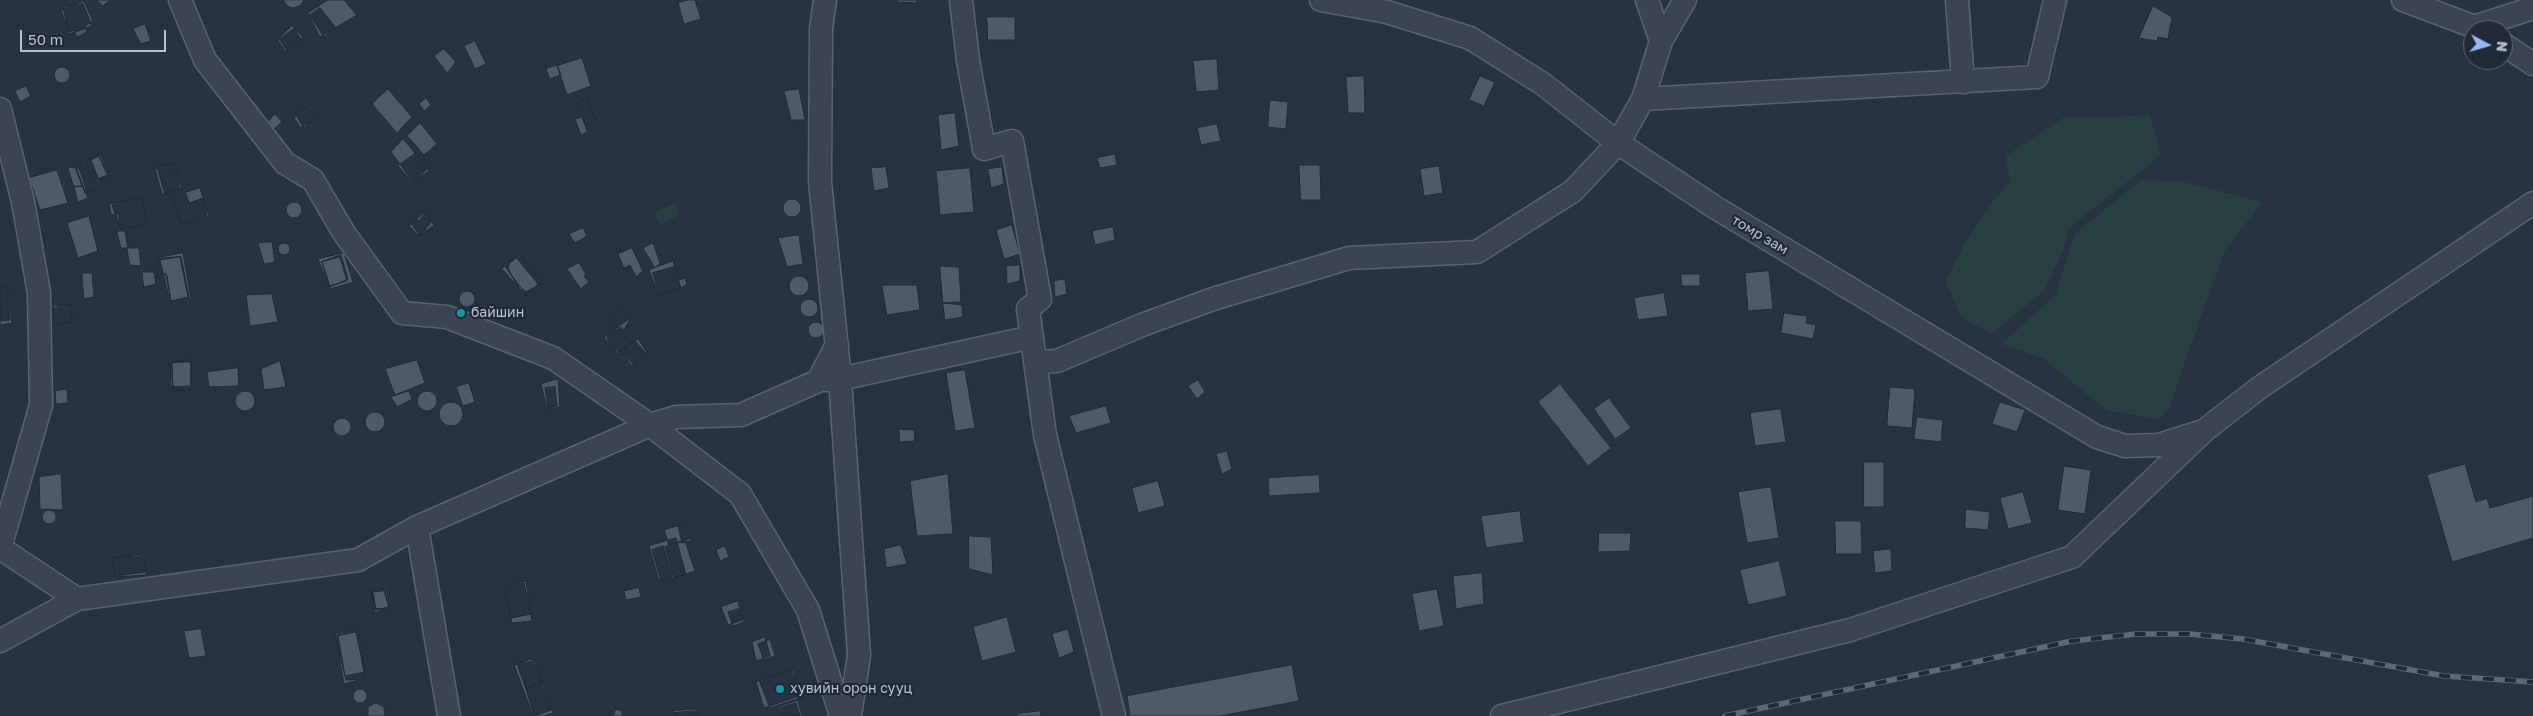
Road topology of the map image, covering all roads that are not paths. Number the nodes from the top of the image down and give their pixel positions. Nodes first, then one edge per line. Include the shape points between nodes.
1 (180, 0) edge
2 (826, 0) edge
3 (961, 0) edge
4 (1646, 0) edge
5 (1685, 0) edge
6 (1957, 0) edge
7 (2055, 0) edge
8 (2402, 0) edge
9 (1329, 1) edge
10 (2533, 8) edge
11 (2501, 20) edge
12 (2463, 22) edge
13 (1661, 41) junction
14 (2513, 51) edge
15 (2533, 64) edge
16 (1963, 82) junction
17 (1643, 99) junction
18 (0, 110) edge
19 (1618, 143) junction
20 (2533, 203) edge
21 (1032, 338) junction
22 (1035, 362) junction
23 (829, 380) junction
24 (650, 425) junction
25 (2205, 430) junction
26 (417, 527) junction
27 (77, 599) junction
28 (0, 641) edge
29 (449, 716) edge
30 (841, 716) edge
31 (850, 716) edge
32 (1114, 716) edge
33 (1502, 716) edge

1 - 24 street via 205,60 285,163 313,180 344,233 402,312 448,317 553,358
2 - 23 street via 821,29 820,182 837,344
3 - 21 street via 984,149 1012,141 1040,299 1028,309
4 - 13 street
5 - 13 street
6 - 16 street
7 - 16 street via 2037,77
8 - 12 street
9 - 19 street, томр зам via 1387,12 1470,38 1544,84
10 - 11 street
13 - 17 street
14 - 15 street
16 - 17 street
17 - 19 street
18 - 27 street via 23,202 39,293 40,405 0,548
19 - 22 street via 1573,191 1477,252 1349,258 1204,302 1057,361
19 - 25 street, томр зам via 1716,208 2097,437 2125,446 2159,445
20 - 25 street via 2259,388
21 - 22 street
21 - 23 street
22 - 32 street via 1045,435
23 - 24 street via 741,415 676,417
23 - 31 street via 859,655
24 - 26 street
24 - 30 street via 740,494 808,610
25 - 33 street via 2072,557 1850,630
26 - 27 street via 358,560
26 - 29 street
27 - 28 street

